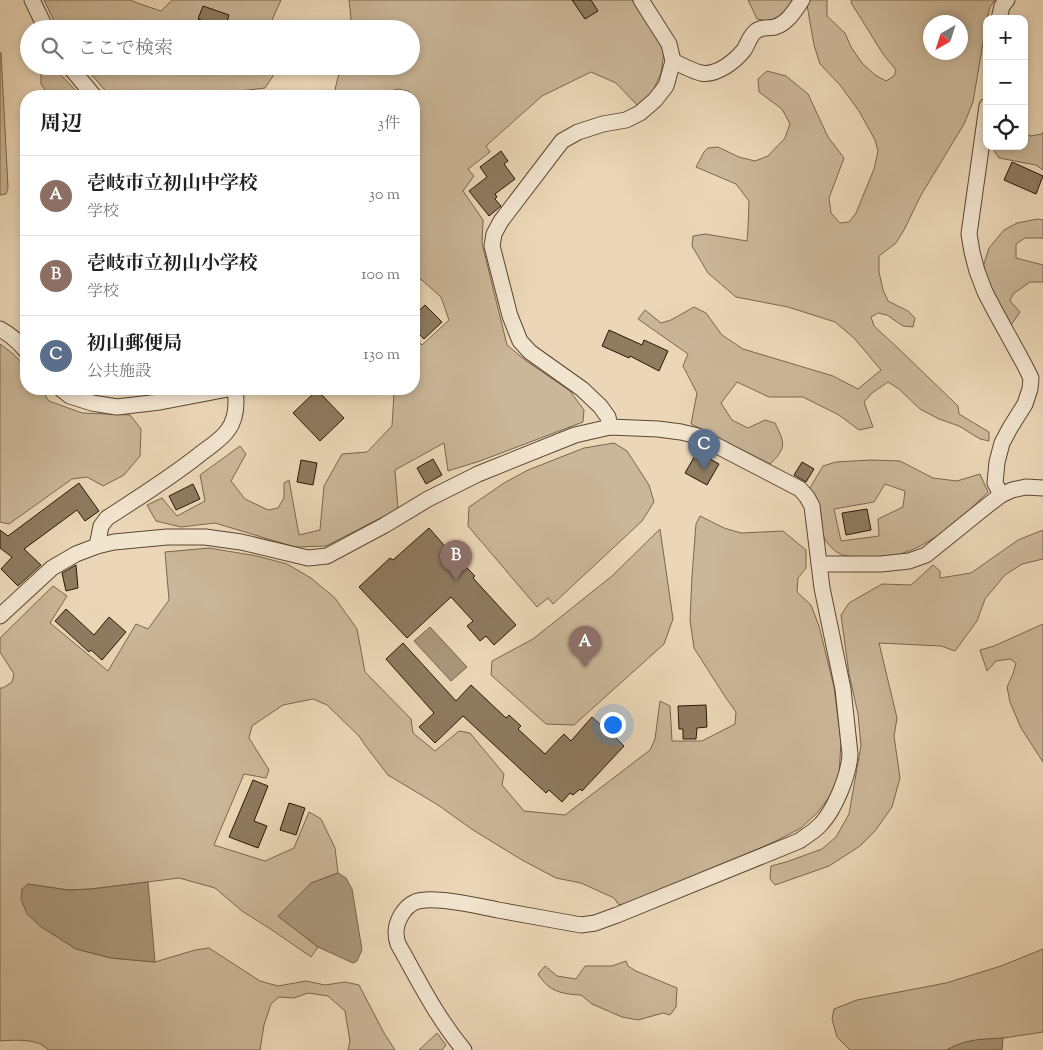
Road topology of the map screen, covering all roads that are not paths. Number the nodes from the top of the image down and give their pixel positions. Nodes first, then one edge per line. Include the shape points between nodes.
1 (32, 0) edge
2 (641, 0) edge
3 (802, 0) edge
4 (1007, 0) edge
5 (1000, 15) edge
6 (42, 20) edge
7 (673, 61) junction
8 (76, 75) edge
9 (89, 90) edge
10 (983, 134) edge
11 (0, 329) edge
12 (20, 343) edge
13 (69, 395) edge
14 (197, 395) edge
15 (236, 395) edge
16 (610, 427) junction
17 (1043, 488) edge
18 (1001, 495) junction
19 (97, 546) junction
20 (820, 564) junction
21 (0, 616) edge
22 (464, 1050) edge

1 - 6 street
2 - 7 street via 669,44
3 - 7 street via 784,22 758,29 752,34 740,55 716,72 702,73
4 - 5 street
7 - 16 street via 666,86 640,113 626,120 578,132 562,141 494,234 492,246 520,342 582,389 600,406
8 - 9 street
10 - 18 street via 969,234 972,252 985,292 1031,378 1025,404 1002,443 997,462 995,483
11 - 12 street
13 - 14 street via 117,407
15 - 19 street via 234,417 219,440 107,518 101,526
16 - 19 street via 574,435 478,474 327,556 308,558 205,537 167,536
16 - 20 street via 658,429 698,436 800,488 812,506
17 - 18 street via 1026,487
18 - 20 street via 926,555 909,561 881,564
19 - 21 street via 52,568
20 - 22 street via 850,754 850,764 828,815 799,841 596,923 581,925 441,901 421,901 407,907 398,924 398,944 437,1014

